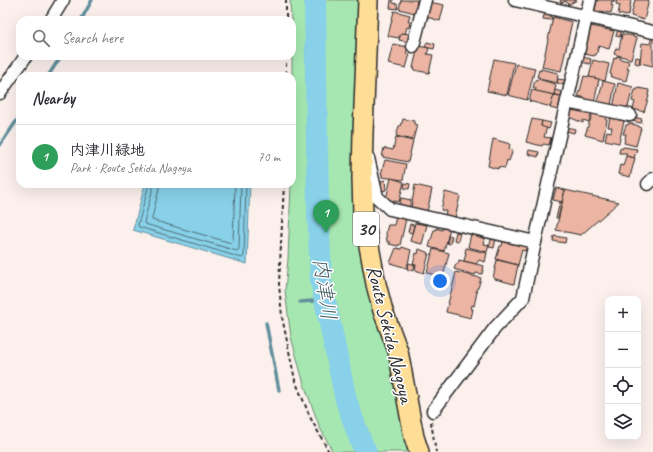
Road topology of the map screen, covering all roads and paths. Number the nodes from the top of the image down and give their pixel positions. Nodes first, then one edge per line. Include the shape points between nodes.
1 (63, 0) edge
2 (286, 0) edge
3 (368, 0) edge
4 (425, 0) edge
5 (515, 0) edge
6 (590, 0) edge
7 (53, 16) edge
8 (286, 16) edge
9 (586, 17) junction
10 (653, 32) edge
11 (413, 46) dead end
12 (23, 60) edge
13 (286, 60) edge
14 (286, 72) edge
15 (0, 93) edge
16 (567, 102) junction
17 (630, 116) dead end
18 (363, 133) junction
19 (284, 188) edge
20 (535, 242) junction
21 (433, 411) joint
22 (329, 452) edge
23 (419, 452) edge
24 (436, 452) edge

1 - 7 street
2 - 8 path
3 - 18 main road, Route Sekida Nagoya / 30
4 - 11 street
5 - 9 street
6 - 9 street
9 - 10 street
9 - 16 street
12 - 15 street
13 - 14 path
16 - 17 street
16 - 20 street
18 - 20 street via 377,197 390,209
18 - 23 main road, Route Sekida Nagoya / 30 via 363,213 372,265 383,310 398,351
19 - 22 path via 279,284 282,317 295,380 310,417
20 - 21 street via 524,298 495,328
21 - 24 path via 431,423

